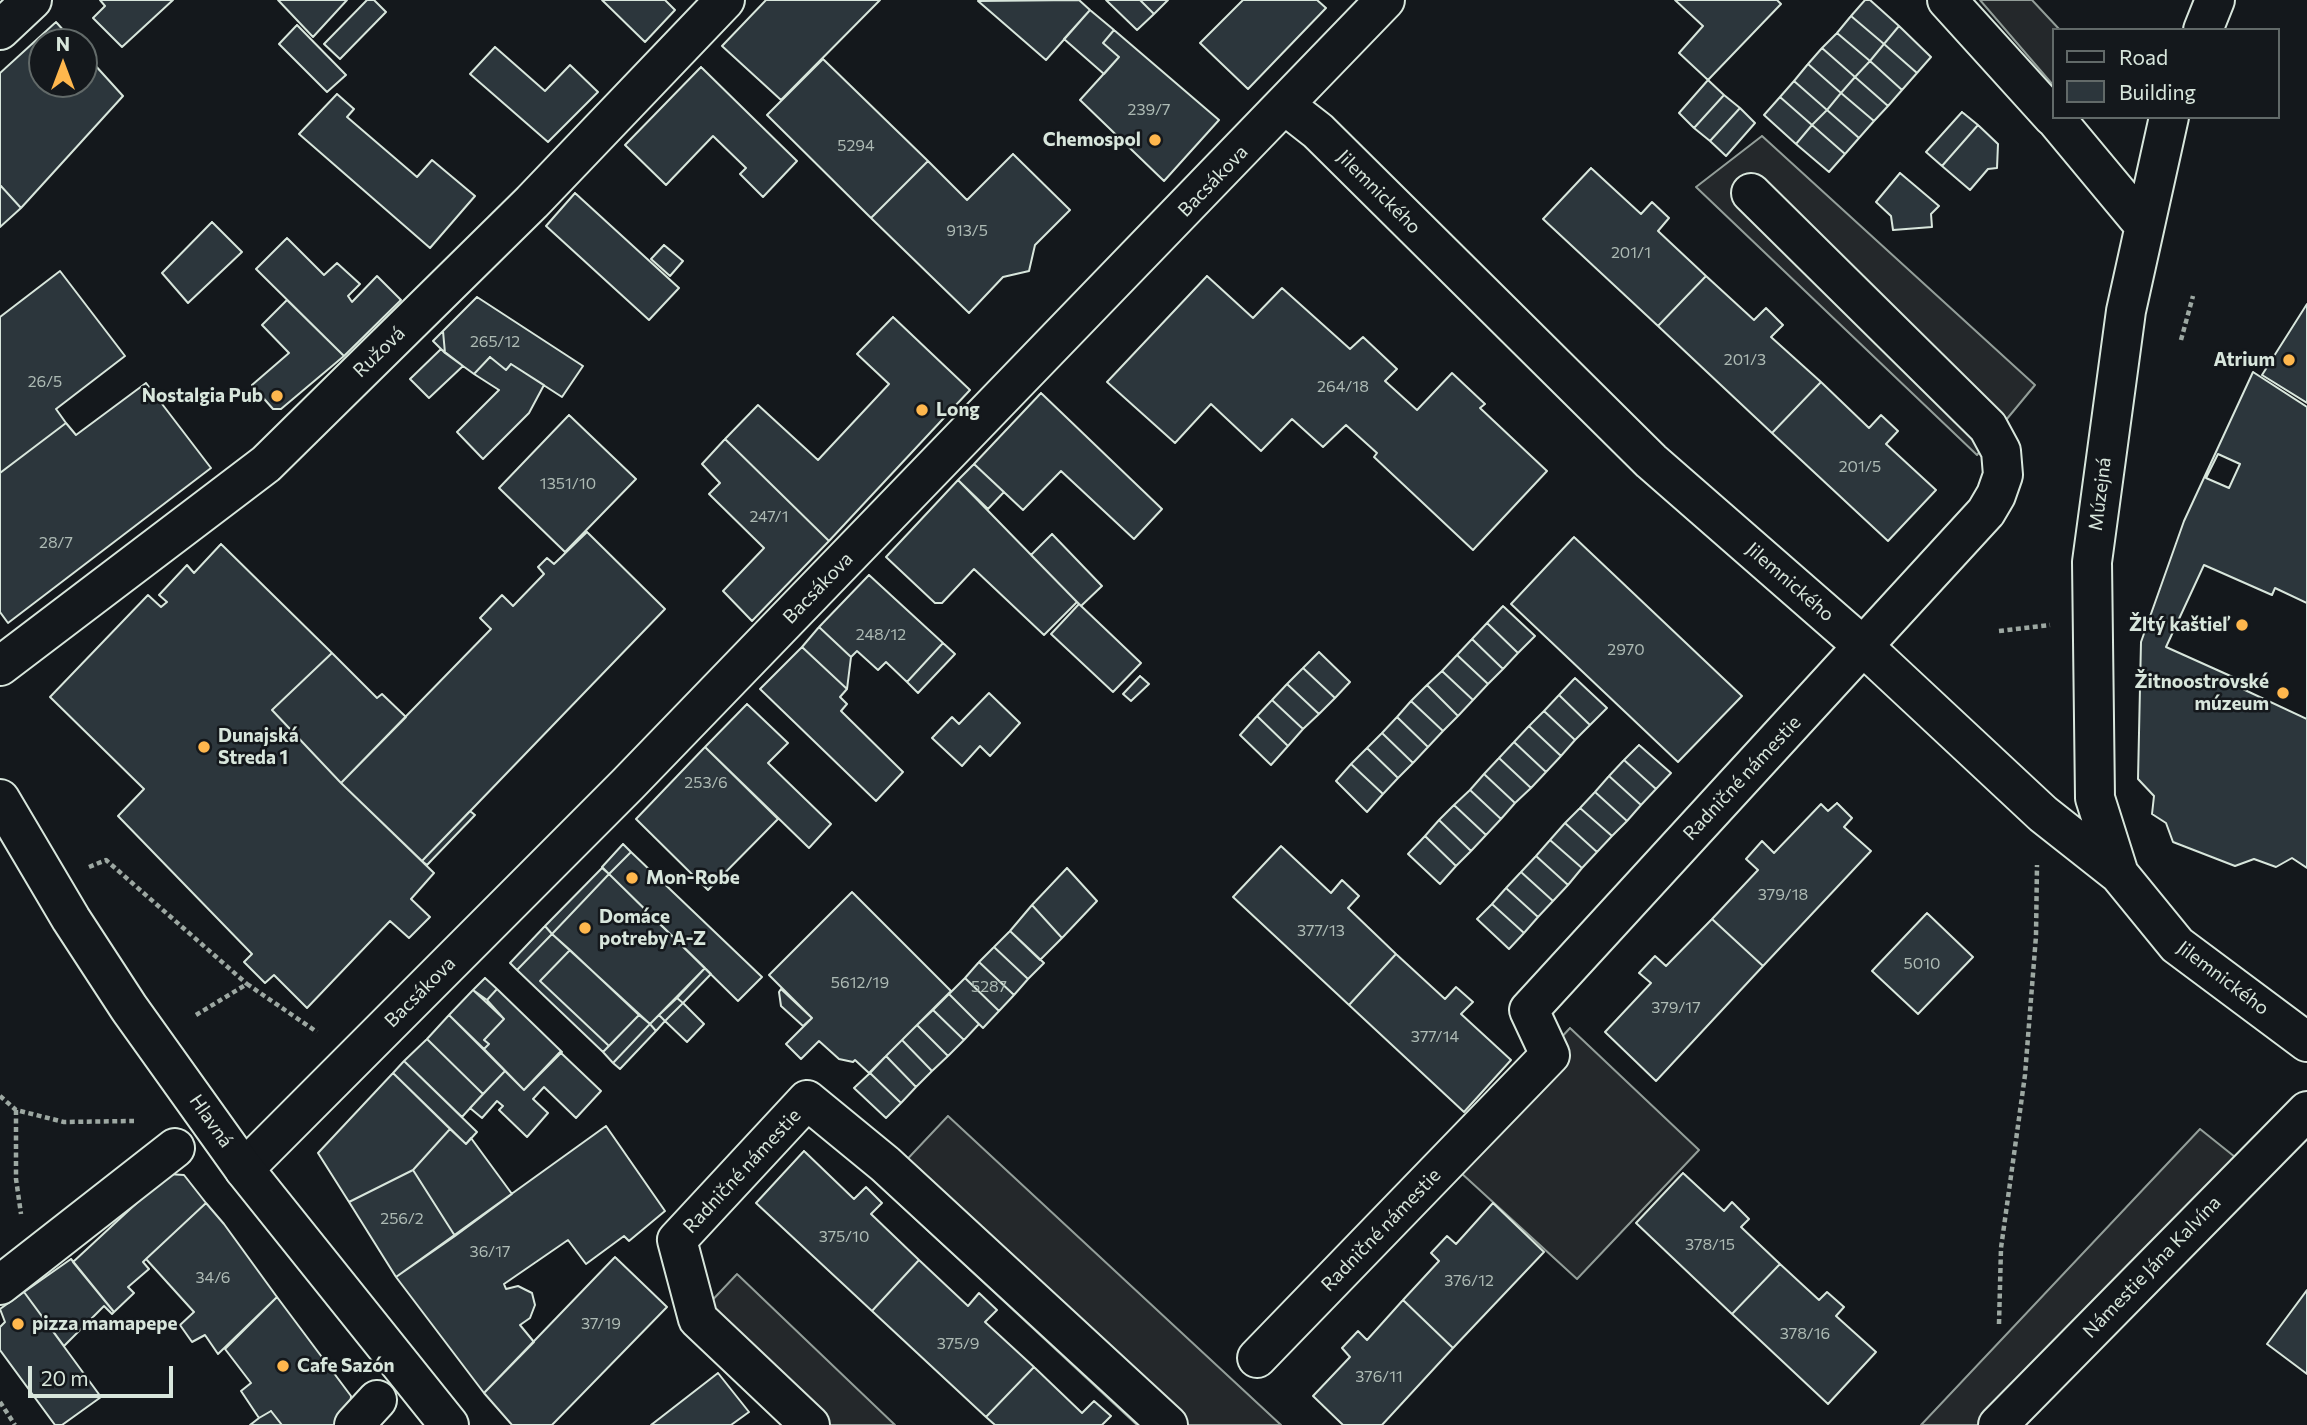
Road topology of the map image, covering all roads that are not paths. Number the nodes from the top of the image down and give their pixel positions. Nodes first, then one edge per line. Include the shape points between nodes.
1 (32, 0) edge
2 (725, 0) edge
3 (1385, 0) edge
4 (1947, 0) edge
5 (2215, 0) edge
6 (2204, 28) edge
7 (0, 30) edge
8 (1286, 106) junction
9 (2052, 115) edge
10 (2056, 119) edge
11 (2169, 119) edge
12 (1751, 193) dead end
13 (2143, 224) junction
14 (1864, 647) junction
15 (0, 666) edge
16 (0, 799) edge
17 (2119, 874) junction
18 (2307, 1042) edge
19 (2307, 1111) edge
20 (175, 1148) dead end
21 (244, 1169) junction
22 (13, 1275) edge
23 (1257, 1358) dead end
24 (449, 1425) edge
25 (810, 1425) edge
26 (1168, 1425) edge
27 (1998, 1425) edge

1 - 7 street
2 - 15 street, Ružová via 532,202 266,464
3 - 8 street, Bacsákova
4 - 9 street
5 - 6 street
8 - 14 street, Jilemnického via 1318,131 1651,461
8 - 21 street, Bacsákova via 648,764
10 - 13 street
11 - 13 street, Múzejná
12 - 14 street, Radničné námestie via 1988,427 2001,451 2003,475 1986,512
13 - 17 street, Múzejná via 2108,426 2092,562 2095,798
14 - 17 street, Jilemnického via 2043,814
14 - 23 street, Radničné námestie via 1529,1010 1550,1055
16 - 21 street, Hlavná via 129,1008
17 - 18 street, Jilemnického via 2177,945
19 - 27 street, Námestie Jána Kalvína
20 - 22 street
21 - 24 street, Hlavná
25 - 26 street, Radničné námestie via 698,1319 677,1240 807,1100 885,1164

